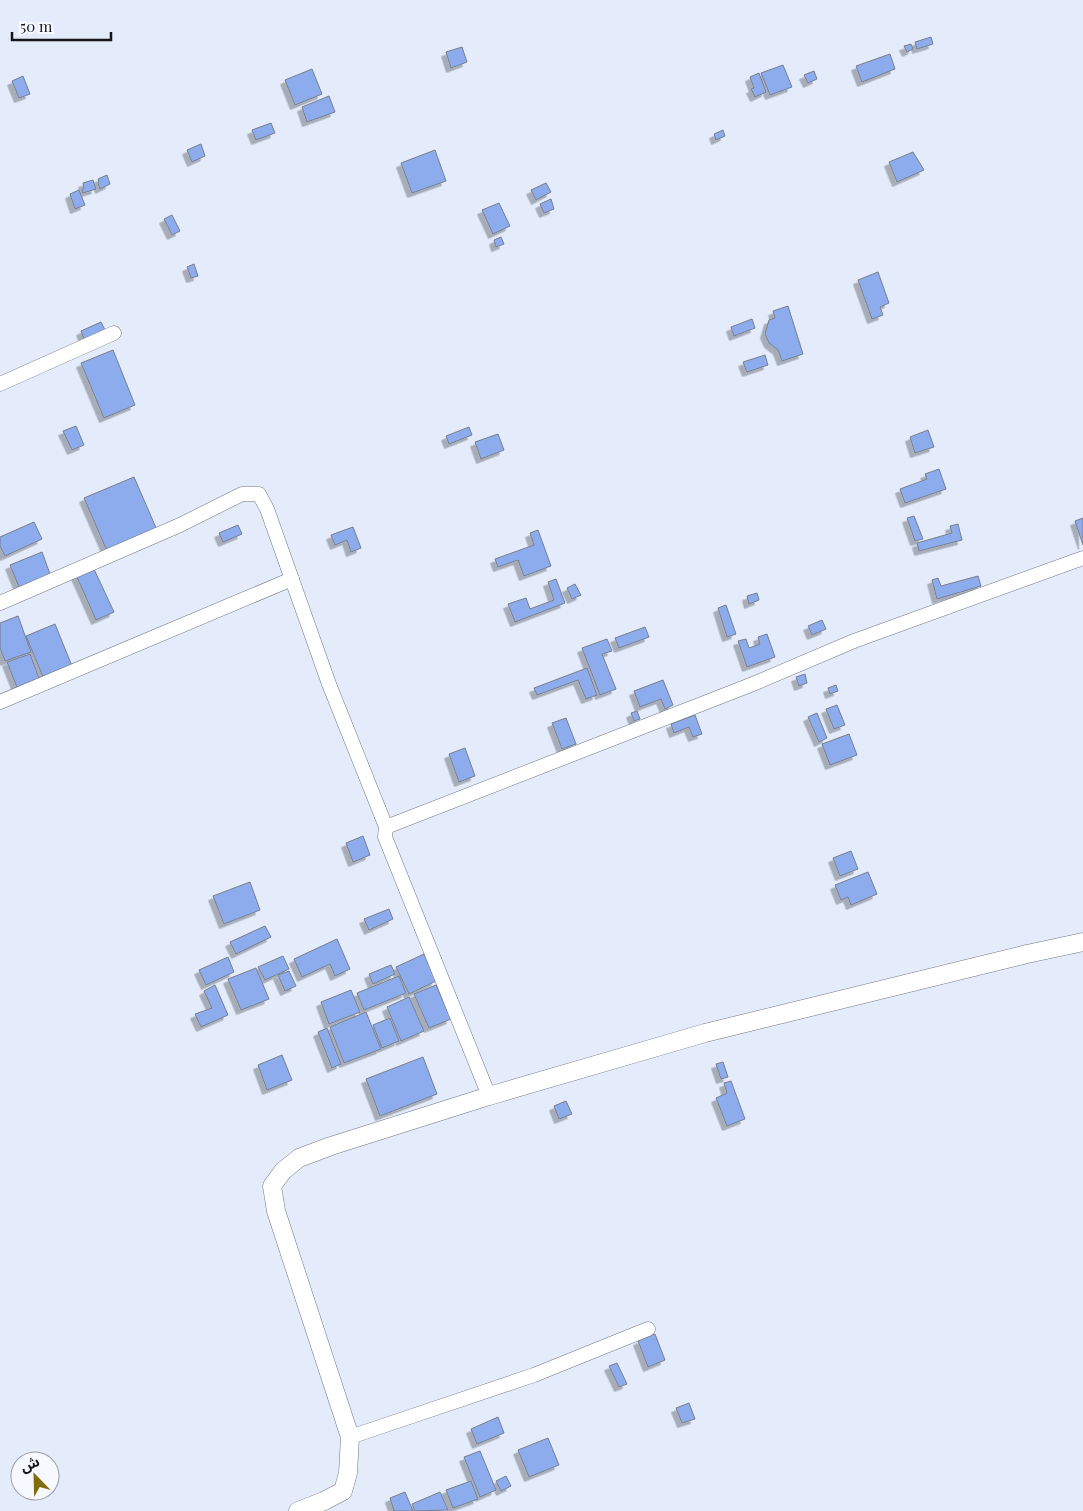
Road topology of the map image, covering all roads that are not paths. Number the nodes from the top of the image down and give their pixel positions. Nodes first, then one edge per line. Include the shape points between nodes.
1 (114, 333) dead end
2 (0, 384) edge
3 (1083, 558) edge
4 (292, 579) junction
5 (0, 603) edge
6 (0, 702) edge
7 (386, 827) junction
8 (1083, 942) edge
9 (489, 1096) junction
10 (648, 1329) dead end
11 (350, 1437) junction
12 (298, 1511) edge

1 - 2 street
3 - 7 street via 854,641 753,684
4 - 5 street via 259,494 242,494 171,529
4 - 6 street
4 - 7 street via 329,684
7 - 9 street via 385,837
8 - 9 street via 705,1033
9 - 11 street via 299,1158 272,1186 276,1211
10 - 11 street via 534,1375
11 - 12 street via 348,1473 342,1491

